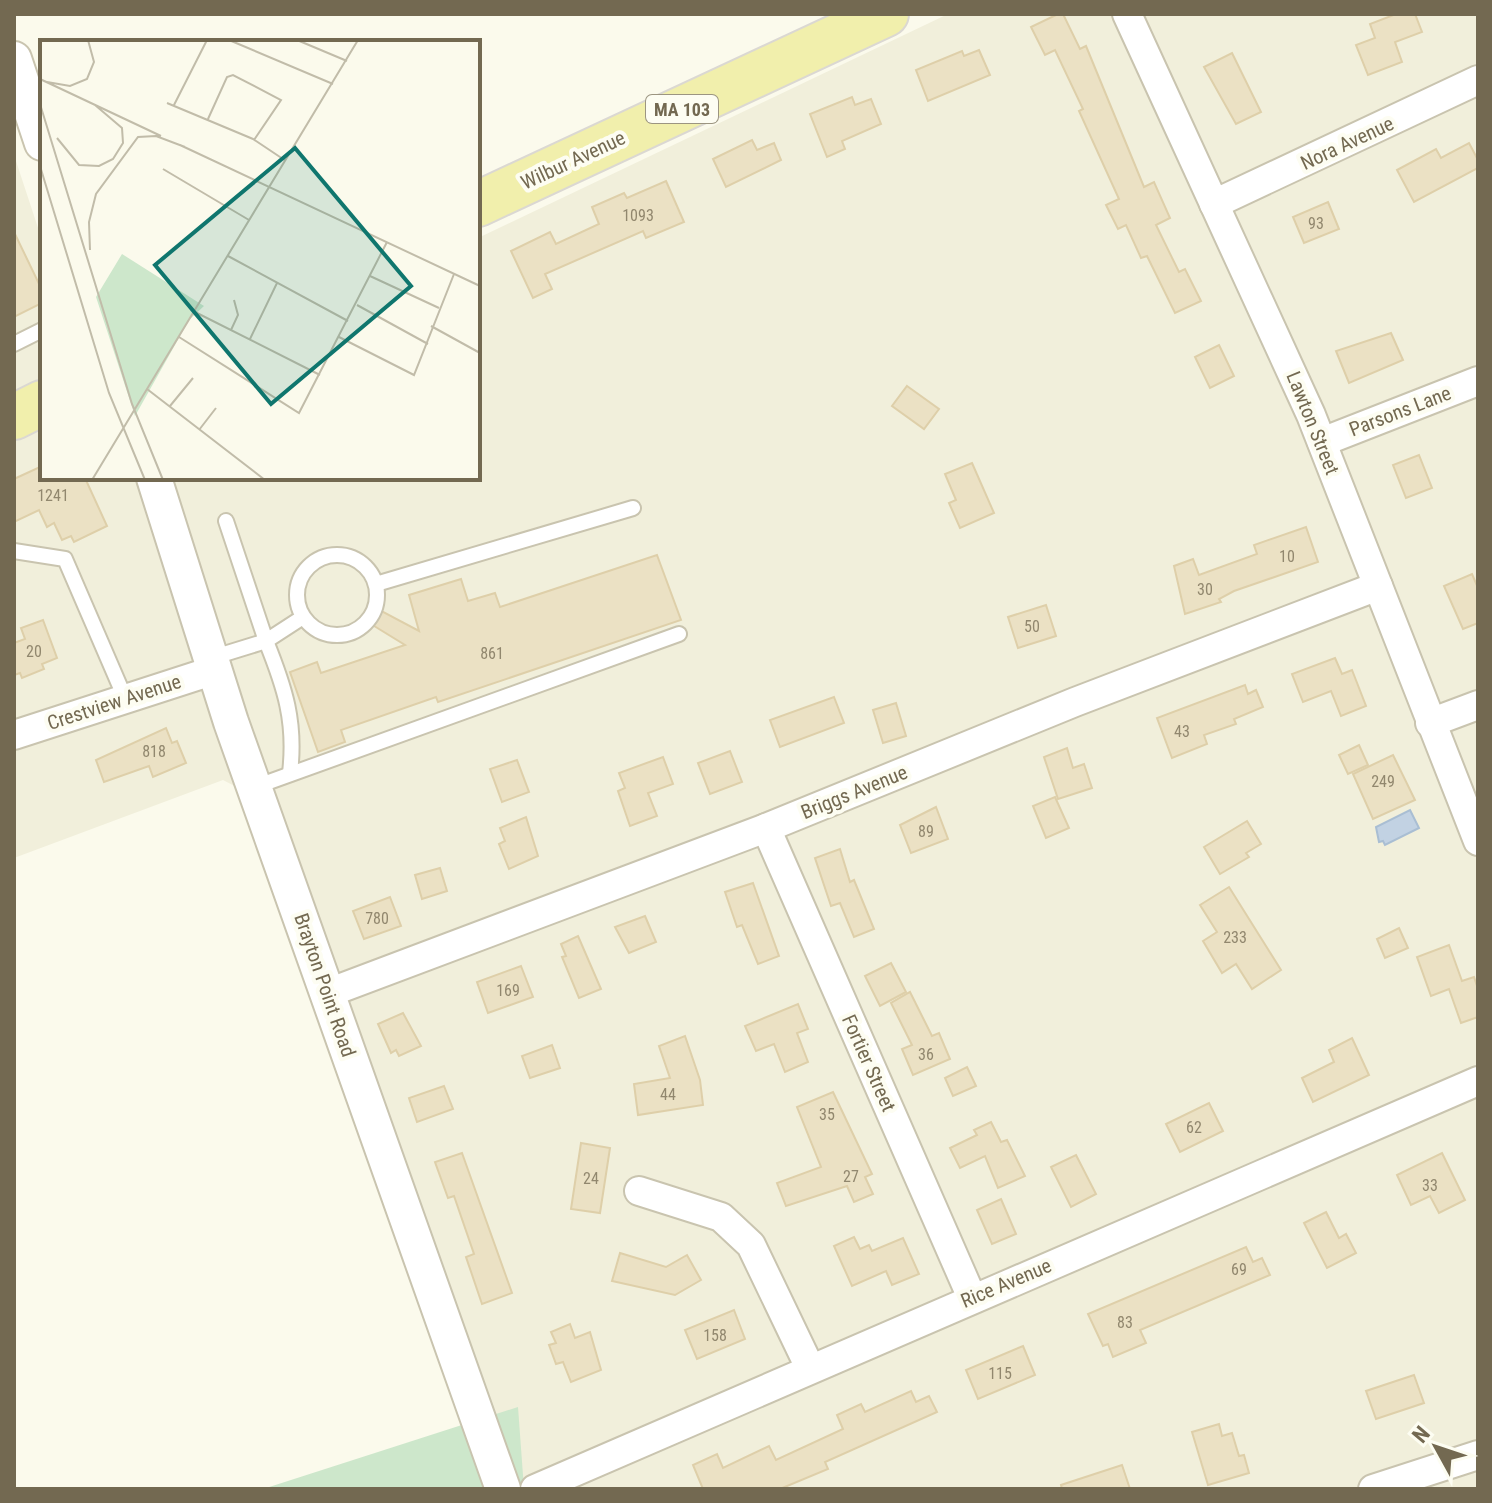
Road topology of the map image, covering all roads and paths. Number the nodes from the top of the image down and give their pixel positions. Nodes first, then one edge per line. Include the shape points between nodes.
1 (886, 14) edge
2 (1127, 14) edge
3 (14, 59) edge
4 (1478, 80) edge
5 (31, 136) edge
6 (480, 203) edge
7 (1214, 204) junction
8 (40, 331) edge
9 (14, 344) edge
10 (1478, 381) edge
11 (40, 404) edge
12 (14, 417) edge
13 (1322, 442) junction
14 (155, 480) edge
15 (633, 508) dead end
16 (226, 521) dead end
17 (14, 551) edge
18 (376, 584) junction
19 (1378, 586) junction
20 (303, 617) junction
21 (679, 634) dead end
22 (266, 641) junction
23 (213, 664) junction
24 (125, 698) junction
25 (1478, 705) edge
26 (1430, 723) junction
27 (14, 735) edge
28 (290, 773) junction
29 (254, 787) junction
30 (766, 828) junction
31 (1478, 841) edge
32 (328, 993) junction
33 (1478, 1081) edge
34 (639, 1191) dead end
35 (972, 1298) junction
36 (810, 1368) junction
37 (1478, 1455) edge
38 (503, 1489) edge
39 (535, 1489) edge
40 (1373, 1489) edge

1 - 6 main road, Wilbur Avenue / MA 103
2 - 7 street, Lawton Street
3 - 5 street
4 - 7 street, Nora Avenue
7 - 13 street, Lawton Street
8 - 9 lane
10 - 13 street, Parsons Lane
11 - 12 main road
13 - 19 street, Lawton Street
14 - 23 street, Brayton Point Road
15 - 18 lane
16 - 22 lane
17 - 24 lane via 65,559
18 - 20 lane via 370,618 353,633 330,635
18 - 20 lane via 354,559 321,558 298,584
19 - 26 street, Lawton Street
19 - 30 street, Briggs Avenue
20 - 22 lane
21 - 28 lane
22 - 23 lane
22 - 28 lane via 295,738
23 - 24 street, Crestview Avenue
23 - 29 street, Brayton Point Road
24 - 27 street, Crestview Avenue
25 - 26 street
26 - 31 street, Lawton Street
28 - 29 lane
29 - 32 street, Brayton Point Road
30 - 32 street, Briggs Avenue
30 - 35 street, Fortier Street
32 - 38 street, Brayton Point Road
33 - 35 street, Rice Avenue
34 - 36 street via 721,1217 751,1245
35 - 36 street, Rice Avenue
36 - 39 street, Rice Avenue
37 - 40 street

